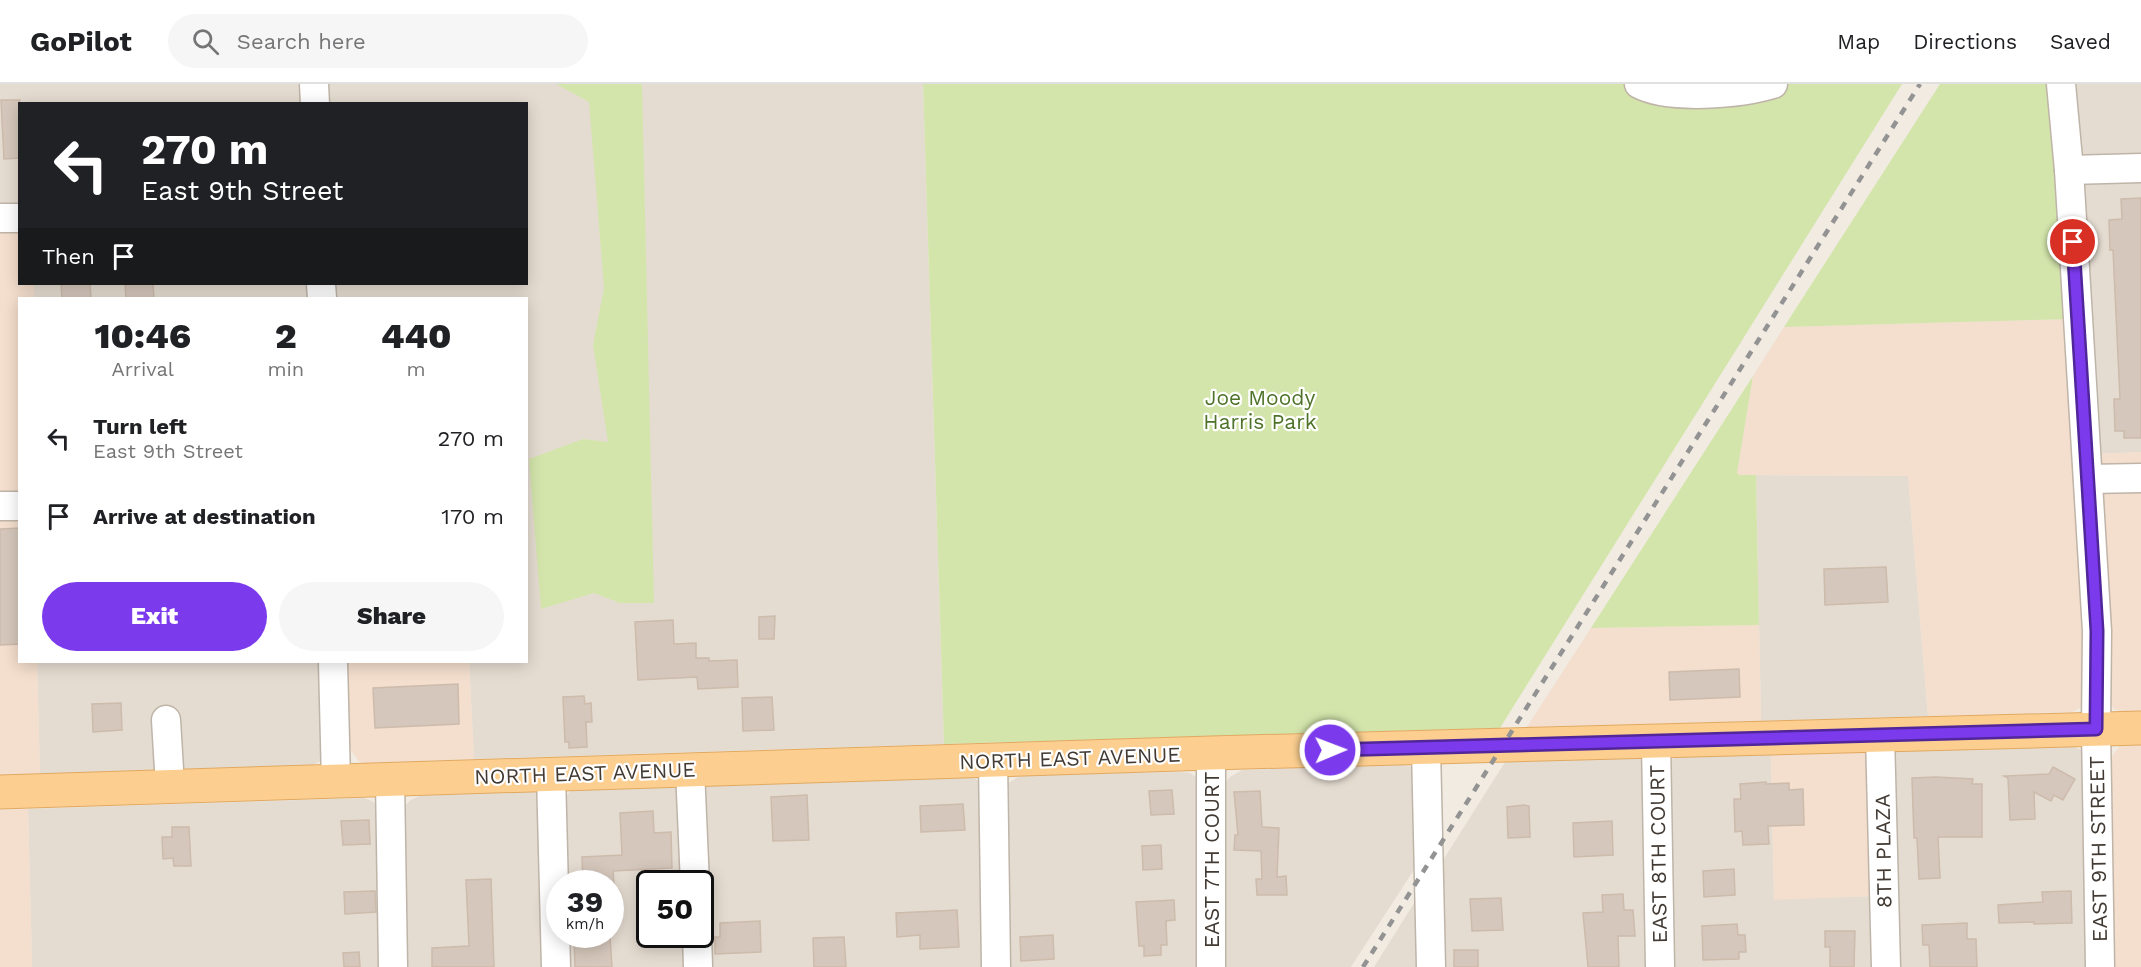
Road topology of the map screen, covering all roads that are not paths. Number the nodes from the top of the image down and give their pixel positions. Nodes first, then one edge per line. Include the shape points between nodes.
1 (314, 84) edge
2 (1639, 84) edge
3 (1773, 84) edge
4 (2061, 84) edge
5 (315, 102) edge
6 (2141, 168) edge
7 (2069, 170) junction
8 (0, 218) edge
9 (18, 218) edge
10 (2141, 478) edge
11 (2088, 479) junction
12 (0, 506) edge
13 (18, 506) edge
14 (333, 663) edge
15 (166, 720) dead end
16 (2141, 728) edge
17 (2096, 729) junction
18 (1880, 735) junction
19 (1656, 741) junction
20 (1426, 748) junction
21 (1211, 753) junction
22 (993, 760) junction
23 (690, 770) junction
24 (551, 774) junction
25 (390, 780) junction
26 (336, 781) junction
27 (170, 786) junction
28 (0, 792) edge
29 (694, 870) edge
30 (697, 948) edge
31 (393, 967) edge
32 (556, 967) edge
33 (698, 967) edge
34 (996, 967) edge
35 (1211, 967) edge
36 (1431, 967) edge
37 (1660, 967) edge
38 (1886, 967) edge
39 (2100, 967) edge

1 - 5 street
2 - 3 street via 1649,89 1698,93 1752,90
4 - 7 street, EAST 9TH STREET
6 - 7 street
7 - 11 street, EAST 9TH STREET
8 - 9 street
10 - 11 street
11 - 17 street, EAST 9TH STREET via 2097,631
12 - 13 street
14 - 26 street
15 - 27 street
16 - 17 main road, NORTH EAST AVENUE
17 - 18 main road, NORTH EAST AVENUE
17 - 39 street, EAST 9TH STREET
18 - 19 main road, NORTH EAST AVENUE
18 - 38 street, 8TH PLAZA
19 - 20 main road, NORTH EAST AVENUE
19 - 37 street, EAST 8TH COURT
20 - 21 main road, NORTH EAST AVENUE
20 - 36 street
21 - 22 main road, NORTH EAST AVENUE
21 - 35 street, EAST 7TH COURT
22 - 23 main road, NORTH EAST AVENUE
22 - 34 street
23 - 24 main road, NORTH EAST AVENUE
23 - 29 street
24 - 25 main road, NORTH EAST AVENUE
24 - 32 street
25 - 26 main road, NORTH EAST AVENUE
25 - 31 street
26 - 27 main road, NORTH EAST AVENUE
27 - 28 main road, NORTH EAST AVENUE
30 - 33 street

